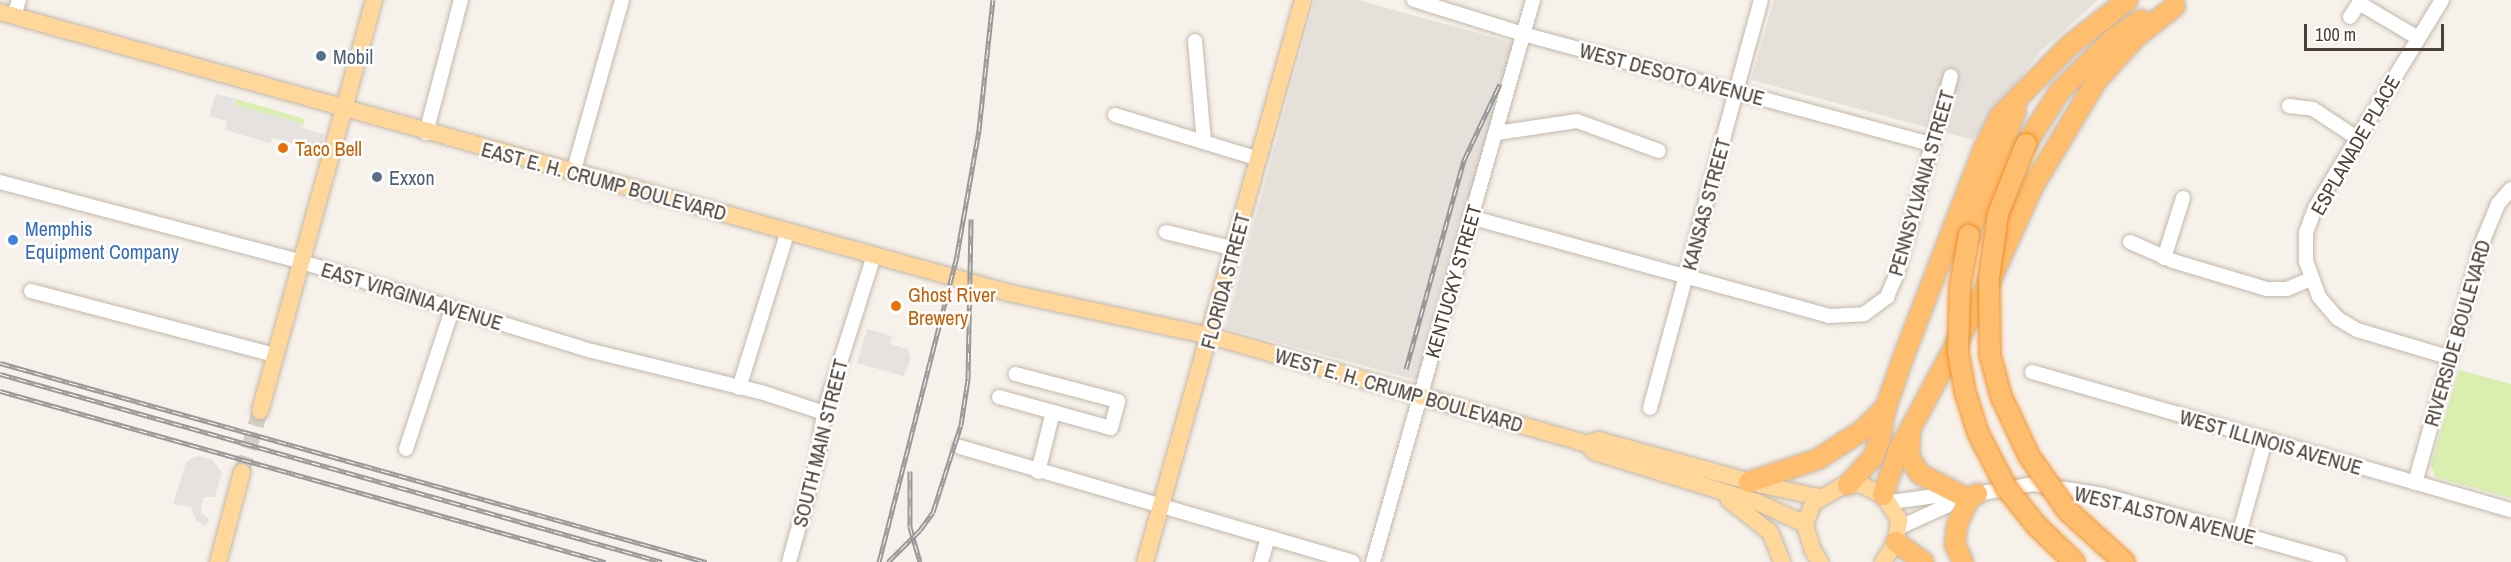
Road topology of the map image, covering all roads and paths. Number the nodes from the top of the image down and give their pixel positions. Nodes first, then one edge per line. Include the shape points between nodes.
1 (374, 0) edge
2 (461, 0) edge
3 (621, 0) edge
4 (1303, 0) edge
5 (1414, 0) edge
6 (1533, 0) edge
7 (1761, 0) edge
8 (2128, 0) edge
9 (2442, 0) edge
10 (2179, 3) edge
11 (11, 9) edge
12 (2350, 17) dead end
13 (1522, 34) junction
14 (2418, 38) junction
15 (1195, 41) dead end
16 (1951, 76) dead end
17 (1736, 91) junction
18 (2021, 96) junction
19 (2289, 106) dead end
20 (343, 108) junction
21 (1115, 115) dead end
22 (426, 133) junction
23 (1497, 133) junction
24 (2357, 138) junction
25 (1204, 142) junction
26 (1932, 144) junction
27 (1659, 151) dead end
28 (1259, 159) junction
29 (573, 173) junction
30 (0, 182) edge
31 (2511, 189) edge
32 (2183, 198) dead end
33 (1470, 217) junction
34 (788, 231) junction
35 (1166, 232) dead end
36 (2130, 242) dead end
37 (1235, 249) junction
38 (874, 255) junction
39 (2164, 258) junction
40 (302, 262) junction
41 (1687, 278) junction
42 (2312, 279) junction
43 (32, 291) dead end
44 (452, 310) junction
45 (1211, 336) junction
46 (275, 355) junction
47 (2448, 357) junction
48 (2032, 372) dead end
49 (1015, 374) dead end
50 (739, 388) junction
51 (999, 397) dead end
52 (1420, 397) junction
53 (1886, 407) junction
54 (1650, 408) dead end
55 (260, 411) tunnel mouth
56 (1053, 412) junction
57 (824, 413) junction
58 (1911, 427) junction
59 (2265, 440) junction
60 (1587, 444) junction
61 (960, 447) dead end
62 (406, 449) dead end
63 (242, 472) tunnel mouth
64 (1038, 472) junction
65 (1749, 482) junction
66 (2415, 483) junction
67 (1848, 485) junction
68 (1716, 491) junction
69 (1820, 496) junction
70 (1965, 496) junction
71 (1887, 499) junction
72 (1161, 508) junction
73 (2511, 510) edge
74 (1805, 524) junction
75 (2239, 534) junction
76 (1898, 535) junction
77 (1268, 538) junction
78 (1817, 560) edge
79 (218, 562) edge
80 (789, 562) edge
81 (1145, 562) edge
82 (1261, 562) edge
83 (1353, 562) edge
84 (1373, 562) edge
85 (1782, 562) edge
86 (1883, 562) edge
87 (1924, 562) edge
88 (1963, 562) edge
89 (2074, 562) edge
90 (2124, 562) edge
91 (2339, 562) edge

1 - 20 main road
2 - 22 street
3 - 29 street
4 - 28 main road, FLORIDA STREET
5 - 13 street, WEST DESOTO AVENUE
6 - 13 street, KENTUCKY STREET
7 - 17 street, KANSAS STREET
8 - 18 highway via 2070,45
9 - 14 street, ESPLANADE PLACE
10 - 58 highway via 2135,38 2097,80 2033,186 1992,277
10 - 90 highway, bridge via 2149,15 2115,37 2060,91 2026,144 1998,214 1989,277 1990,355 2001,396 2030,456 2068,511
11 - 20 main road, EAST E. H. CRUMP BOULEVARD
12 - 14 street via 2358,3
13 - 17 street, WEST DESOTO AVENUE
13 - 23 street, KENTUCKY STREET
14 - 24 street, ESPLANADE PLACE
15 - 25 street
16 - 26 street, PENNSYLVANIA STREET
17 - 26 street, WEST DESOTO AVENUE
17 - 41 street, KANSAS STREET
18 - 53 highway via 2001,115 1984,148
18 - 89 highway, bridge via 1970,235 1960,286 1958,352 1978,433 2007,489
19 - 24 street via 2313,109
20 - 22 main road, EAST E. H. CRUMP BOULEVARD
20 - 40 main road
21 - 25 street
22 - 29 main road, EAST E. H. CRUMP BOULEVARD
23 - 27 street via 1577,121
23 - 33 street, KENTUCKY STREET
24 - 42 street, ESPLANADE PLACE via 2314,208 2306,261
25 - 28 street
26 - 41 street, PENNSYLVANIA STREET via 1893,286 1880,305 1864,314 1829,316
28 - 37 main road, FLORIDA STREET
29 - 34 main road, EAST E. H. CRUMP BOULEVARD
30 - 40 street, EAST VIRGINIA AVENUE
31 - 47 street, RIVERSIDE BOULEVARD via 2498,204 2482,243
32 - 39 street
33 - 41 street
33 - 52 street, KENTUCKY STREET
34 - 38 main road, EAST E. H. CRUMP BOULEVARD
34 - 50 street
35 - 37 street
36 - 39 street
37 - 45 main road, FLORIDA STREET
38 - 45 main road, EAST E. H. CRUMP BOULEVARD via 1010,293
38 - 57 street, SOUTH MAIN STREET
39 - 42 street via 2267,289 2287,289
40 - 44 street, EAST VIRGINIA AVENUE
40 - 46 main road
41 - 54 street, KANSAS STREET
42 - 47 street, ESPLANADE PLACE via 2319,297 2337,318 2357,330
43 - 46 street
44 - 50 street, EAST VIRGINIA AVENUE
44 - 62 street
45 - 52 main road, WEST E. H. CRUMP BOULEVARD
45 - 72 main road, FLORIDA STREET
46 - 55 main road
47 - 66 street, RIVERSIDE BOULEVARD
48 - 59 street, WEST ILLINOIS AVENUE
49 - 56 street via 1118,401 1111,428
50 - 57 street, EAST VIRGINIA AVENUE
51 - 56 street
52 - 60 main road, WEST E. H. CRUMP BOULEVARD
52 - 84 street, KENTUCKY STREET
53 - 65 highway via 1863,430 1818,459
53 - 67 highway via 1873,457
56 - 64 street
57 - 80 street, SOUTH MAIN STREET via 817,461
58 - 70 highway via 1909,457 1920,474
58 - 71 highway via 1890,467
59 - 66 street, WEST ILLINOIS AVENUE
59 - 75 street
60 - 65 main road, WEST E. H. CRUMP BOULEVARD via 1598,440
60 - 68 main road, WEST E. H. CRUMP BOULEVARD via 1595,452
61 - 64 street
63 - 79 main road
64 - 72 street
65 - 69 main road, WEST E. H. CRUMP BOULEVARD
66 - 73 street, WEST ILLINOIS AVENUE
67 - 69 main road
67 - 71 main road via 1860,484
68 - 74 main road, WEST E. H. CRUMP BOULEVARD via 1758,502
68 - 85 main road via 1770,532
69 - 74 main road
70 - 71 street, WEST ALSTON AVENUE
70 - 75 street, WEST ALSTON AVENUE via 2033,484 2103,495
70 - 76 street, WEST ALSTON AVENUE
70 - 88 highway via 1968,500 1957,525 1955,544
71 - 76 main road
72 - 77 street
72 - 81 main road, FLORIDA STREET
74 - 78 main road
75 - 91 street, WEST ALSTON AVENUE
76 - 86 main road
76 - 87 highway
77 - 82 street
77 - 83 street

